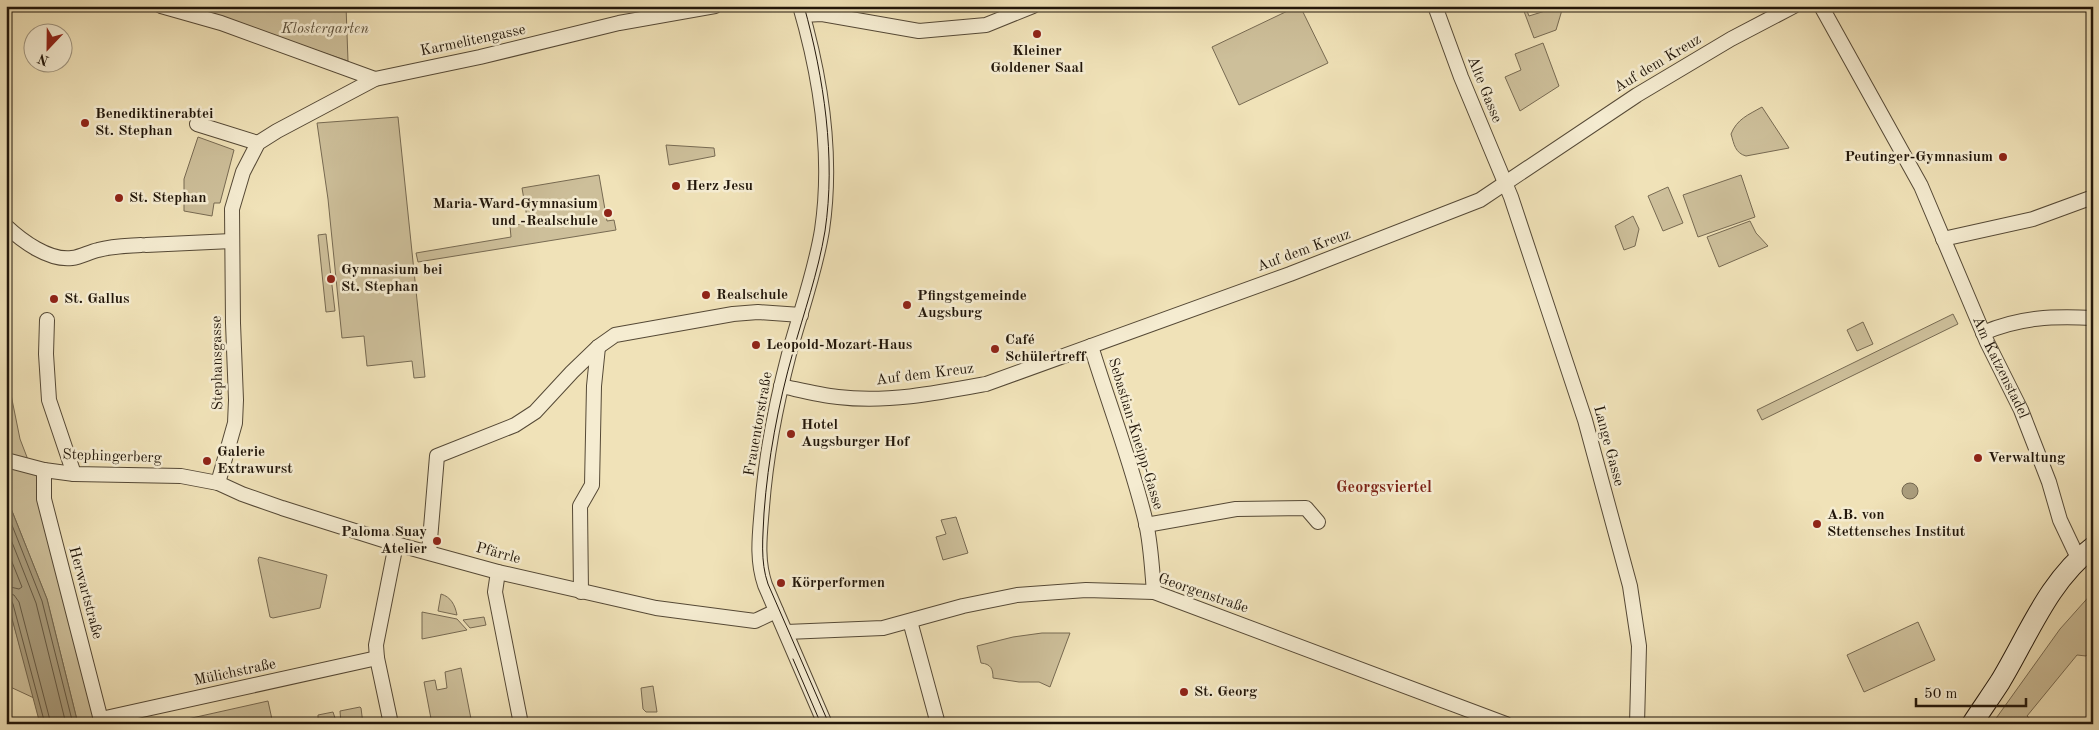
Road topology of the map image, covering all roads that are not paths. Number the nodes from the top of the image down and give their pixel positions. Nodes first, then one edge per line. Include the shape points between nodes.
1 (161, 6) edge
2 (716, 6) edge
3 (1033, 6) edge
4 (1435, 6) edge
5 (1794, 6) edge
6 (1821, 6) edge
7 (801, 11) edge
8 (375, 79) junction
9 (198, 124) dead end
10 (258, 143) junction
11 (1506, 185) junction
12 (2093, 197) edge
13 (6, 226) edge
14 (1943, 239) junction
15 (232, 241) junction
16 (800, 315) junction
17 (2093, 318) edge
18 (48, 320) dead end
19 (1983, 333) junction
20 (1091, 346) junction
21 (598, 347) junction
22 (781, 386) junction
23 (6, 460) edge
24 (44, 470) junction
25 (74, 474) junction
26 (218, 483) junction
27 (1318, 522) dead end
28 (1146, 525) junction
29 (396, 544) junction
30 (429, 552) junction
31 (2085, 553) edge
32 (498, 572) junction
33 (581, 592) junction
34 (1154, 592) junction
35 (776, 611) junction
36 (910, 621) junction
37 (786, 632) junction
38 (377, 658) junction
39 (102, 722) edge
40 (391, 724) edge
41 (521, 724) edge
42 (825, 724) edge
43 (938, 724) edge
44 (1506, 724) edge
45 (1637, 724) edge
46 (1972, 724) edge

1 - 8 street via 221,23
2 - 8 street, Karmelitengasse via 619,23
3 - 7 street via 986,25 934,31
4 - 11 street, Alte Gasse
5 - 11 street, Auf dem Kreuz via 1637,95
6 - 14 street, Am Katzenstadel via 1909,162
7 - 16 street, Frauentorstraße via 818,88 826,176 821,232
8 - 10 street, Karmelitengasse
9 - 10 street
10 - 15 street, Stephansgasse via 235,194
11 - 20 street, Auf dem Kreuz via 1480,200 1377,242
11 - 45 street, Lange Gasse via 1585,420 1630,586 1639,646
12 - 14 street via 2033,219
13 - 15 street via 48,254 70,259 116,246
14 - 19 street, Am Katzenstadel
15 - 26 street, Stephansgasse via 236,400 234,423
16 - 21 street via 734,314 614,334
16 - 22 street, Frauentorstraße
17 - 19 street via 2046,316 2004,324
18 - 25 street via 49,400
19 - 31 street, Am Katzenstadel via 2021,410 2046,473 2060,520
20 - 22 street, Auf dem Kreuz via 986,384 950,391 848,398
20 - 28 street, Sebastian-Kneipp-Gasse
21 - 30 street via 535,412 515,425 437,456
21 - 33 street via 592,484 580,506
22 - 35 street, Frauentorstraße via 764,480 759,552 762,578
23 - 24 street, Stephingerberg
24 - 25 street, Stephingerberg
24 - 39 street, Herwartstraße via 44,499
25 - 26 street, Stephingerberg via 181,476
26 - 29 street, Pfärrle via 282,508
27 - 28 street via 1306,508 1281,508 1236,509
28 - 34 street, Sebastian-Kneipp-Gasse
29 - 30 street, Pfärrle
29 - 38 street via 378,635
30 - 32 street, Pfärrle
31 - 46 street, Am Katzenstadel via 2039,612
32 - 33 street, Pfärrle
32 - 41 street via 496,592
33 - 35 street, Pfärrle via 656,608 754,621
34 - 36 street, Georgenstraße via 1086,590 1017,595
34 - 44 street, Georgenstraße
35 - 37 street, Frauentorstraße
36 - 37 street, Georgenstraße via 883,628
36 - 43 street
37 - 42 street, Frauentorstraße
38 - 39 street, Mülichstraße
38 - 40 street

